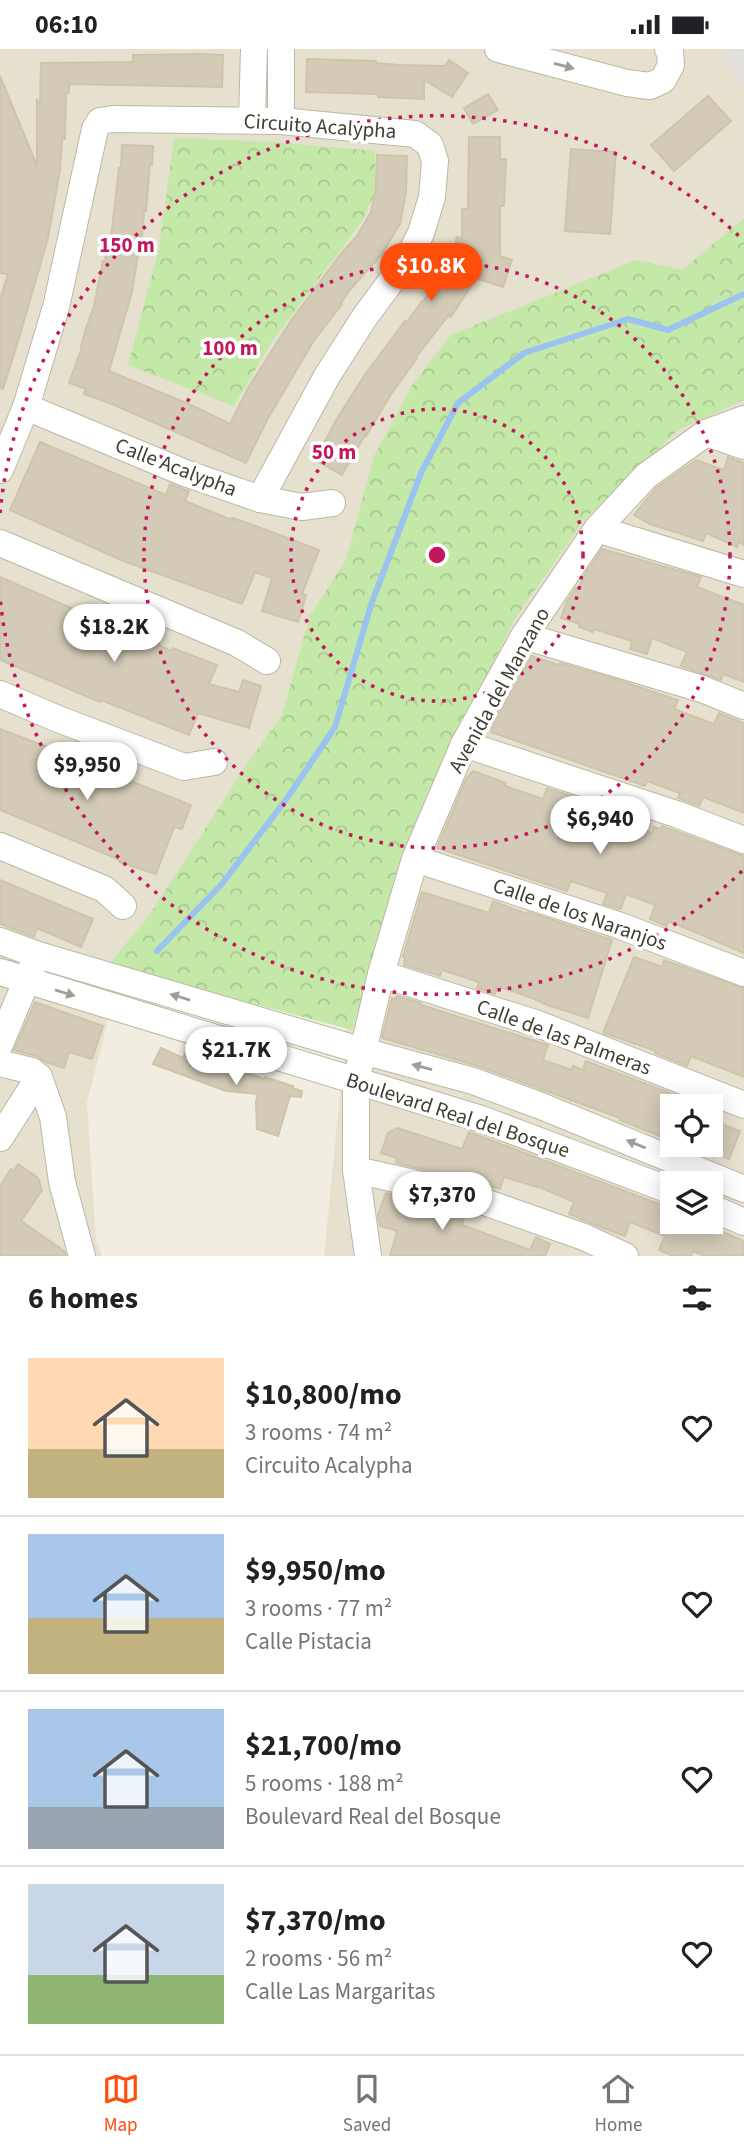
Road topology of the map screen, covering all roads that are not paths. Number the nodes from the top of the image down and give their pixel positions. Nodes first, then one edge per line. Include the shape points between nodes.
1 (254, 49) edge
2 (281, 49) edge
3 (498, 49) edge
4 (668, 49) edge
5 (252, 120) junction
6 (281, 121) junction
7 (26, 407) junction
8 (744, 419) edge
9 (706, 433) junction
10 (744, 446) edge
11 (0, 470) edge
12 (260, 499) junction
13 (332, 503) dead end
14 (597, 529) junction
15 (0, 543) edge
16 (744, 574) edge
17 (524, 636) junction
18 (267, 661) dead end
19 (0, 694) edge
20 (744, 706) edge
21 (464, 744) junction
22 (214, 762) dead end
23 (744, 840) edge
24 (0, 846) edge
25 (415, 859) junction
26 (123, 906) dead end
27 (18, 948) edge
28 (381, 974) junction
29 (744, 974) edge
30 (8, 979) edge
31 (0, 1044) edge
32 (363, 1051) junction
33 (0, 1063) edge
34 (39, 1077) junction
35 (356, 1081) junction
36 (744, 1105) edge
37 (0, 1138) edge
38 (356, 1170) junction
39 (742, 1182) edge
40 (660, 1186) edge
41 (723, 1213) edge
42 (744, 1222) edge
43 (82, 1256) edge
44 (368, 1256) edge
45 (625, 1256) edge

1 - 5 street
2 - 6 street
3 -> 4 street via 650,86 663,80 671,65
5 - 6 street, Circuito Acalypha
5 - 7 street, Circuito Acalypha via 100,121 56,307
6 - 12 street, Circuito Acalypha via 415,134 430,145 435,161 432,197 409,257 327,376
7 - 11 street
7 - 12 street, Calle Acalypha
8 - 9 street, Avenida del Manzano
9 - 10 street
9 - 14 street, Avenida del Manzano via 646,476
12 - 13 street, Calle Acalypha via 302,507
14 - 16 street
14 - 17 street, Avenida del Manzano
15 - 18 street via 237,643
17 - 20 street
17 - 21 street, Avenida del Manzano
19 - 22 street via 184,767
21 - 23 street
21 - 25 street, Avenida del Manzano
24 - 26 street via 104,889
25 - 28 street, Avenida del Manzano
25 - 29 street, Calle de los Naranjos via 618,925
27 - 30 street
32 -> 27 street, Boulevard Real del Bosque
28 - 32 street, Avenida del Manzano
28 - 36 street, Calle de las Palmeras via 538,1024
30 - 31 street
30 -> 35 street, Boulevard Real del Bosque
32 - 35 street, Avenida del Manzano
39 -> 32 street, Boulevard Real del Bosque via 474,1081
33 - 34 street
34 - 37 street
34 - 43 street via 53,1117 62,1182
35 - 38 street, Avenida del Manzano
35 - 40 street, Boulevard Real del Bosque via 481,1119
38 - 44 street, Avenida del Manzano
38 - 45 street via 462,1194
41 - 42 street

